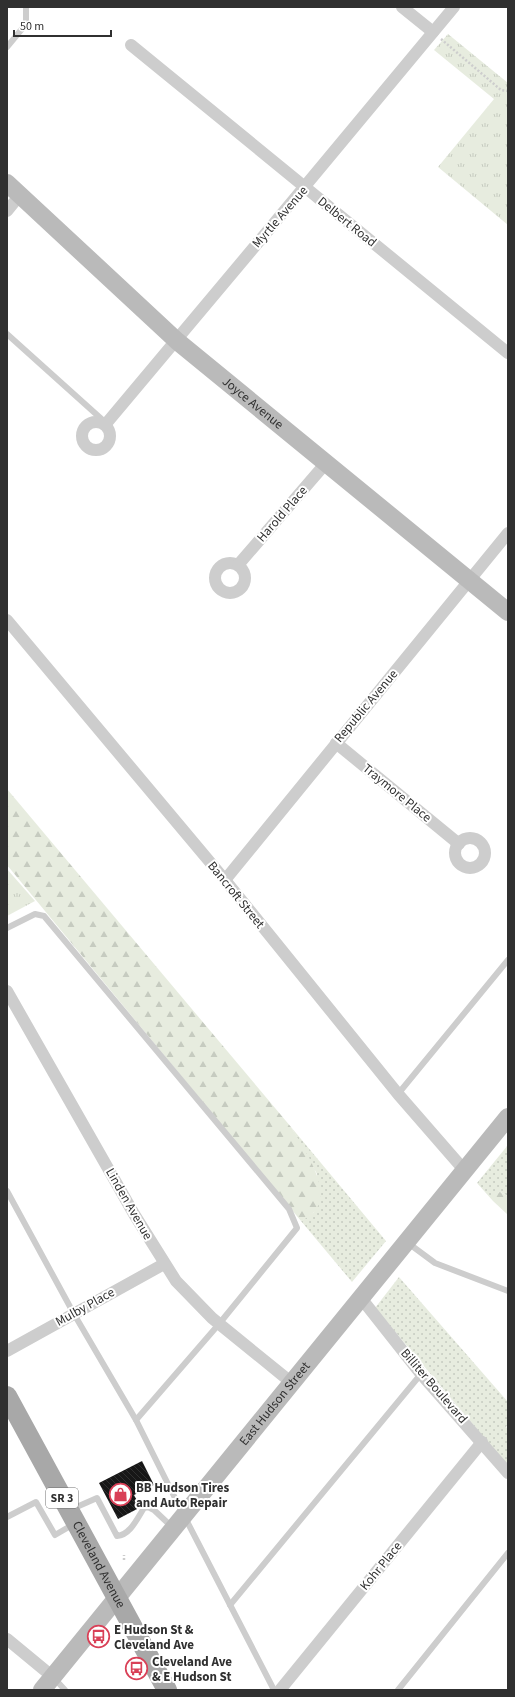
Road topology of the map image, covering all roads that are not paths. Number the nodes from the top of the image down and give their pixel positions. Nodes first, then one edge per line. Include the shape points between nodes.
1 (26, 7) edge
2 (402, 7) edge
3 (454, 7) edge
4 (433, 32) junction
5 (131, 45) dead end
6 (7, 47) edge
7 (305, 188) junction
8 (13, 189) edge
9 (7, 211) edge
10 (7, 334) edge
11 (177, 341) junction
12 (508, 353) edge
13 (106, 424) joint
14 (326, 463) junction
15 (508, 533) edge
16 (238, 565) dead end
17 (469, 580) junction
18 (508, 612) edge
19 (7, 620) edge
20 (336, 743) junction
21 (459, 844) dead end
22 (225, 880) junction
23 (7, 928) edge
24 (508, 960) edge
25 (7, 991) edge
26 (398, 1094) junction
27 (508, 1117) edge
28 (465, 1171) junction
29 (7, 1191) edge
30 (9, 1201) edge
31 (407, 1242) junction
32 (164, 1264) junction
33 (508, 1291) edge
34 (361, 1298) junction
35 (74, 1314) junction
36 (219, 1324) junction
37 (7, 1351) edge
38 (421, 1374) junction
39 (292, 1383) junction
40 (9, 1407) edge
41 (136, 1420) junction
42 (482, 1442) junction
43 (508, 1473) edge
44 (72, 1517) junction
45 (7, 1518) edge
46 (179, 1522) junction
47 (508, 1553) edge
48 (117, 1599) junction
49 (230, 1605) junction
50 (7, 1639) edge
51 (48, 1683) edge
52 (65, 1690) edge
53 (167, 1690) edge
54 (274, 1690) edge
55 (280, 1690) edge
56 (398, 1690) edge

1 - 6 lane via 26,24
2 - 4 street
3 - 4 street, Myrtle Avenue
4 - 7 street, Myrtle Avenue
5 - 7 street, Delbert Road
7 - 11 street, Myrtle Avenue
7 - 12 street, Delbert Road
8 - 9 street
8 - 11 main road, Joyce Avenue
10 - 13 lane
11 - 13 street, Myrtle Avenue
11 - 14 main road, Joyce Avenue
14 - 16 street, Harold Place
14 - 17 main road, Joyce Avenue
15 - 17 street, Republic Avenue
17 - 18 main road, Joyce Avenue
17 - 20 street, Republic Avenue
19 - 22 street, Bancroft Street
20 - 21 street, Traymore Place
20 - 22 street, Republic Avenue
22 - 26 street, Bancroft Street
23 - 36 lane via 35,914 44,916 289,1209 297,1228
24 - 26 lane
25 - 32 street, Linden Avenue
26 - 28 street, Bancroft Street
27 - 28 main road, East Hudson Street
28 - 31 main road, East Hudson Street
29 - 30 lane
30 - 35 lane
31 - 33 lane via 435,1263
31 - 34 main road, East Hudson Street
32 - 35 street, Mulby Place
32 - 36 street, Linden Avenue via 176,1281
34 - 38 street, Billiter Boulevard
34 - 39 main road, East Hudson Street
35 - 37 street, Mulby Place
35 - 41 lane
36 - 39 street, Linden Avenue
36 - 41 lane
38 - 42 street, Billiter Boulevard
38 - 49 lane
39 - 46 main road, East Hudson Street
40 - 44 main road, Cleveland Avenue / SR 3
41 - 46 lane
42 - 43 street, Billiter Boulevard
42 - 55 street, Kohr Place
44 - 45 lane via 55,1535 36,1502
44 - 46 lane via 97,1498 117,1536 129,1531 144,1508 148,1507
44 - 48 main road, Cleveland Avenue / SR 3
46 - 48 main road, East Hudson Street
46 - 49 lane
47 - 56 lane
48 - 51 main road, East Hudson Street
48 - 53 main road, Cleveland Avenue / SR 3
49 - 54 lane
50 - 51 street
51 - 52 lane

